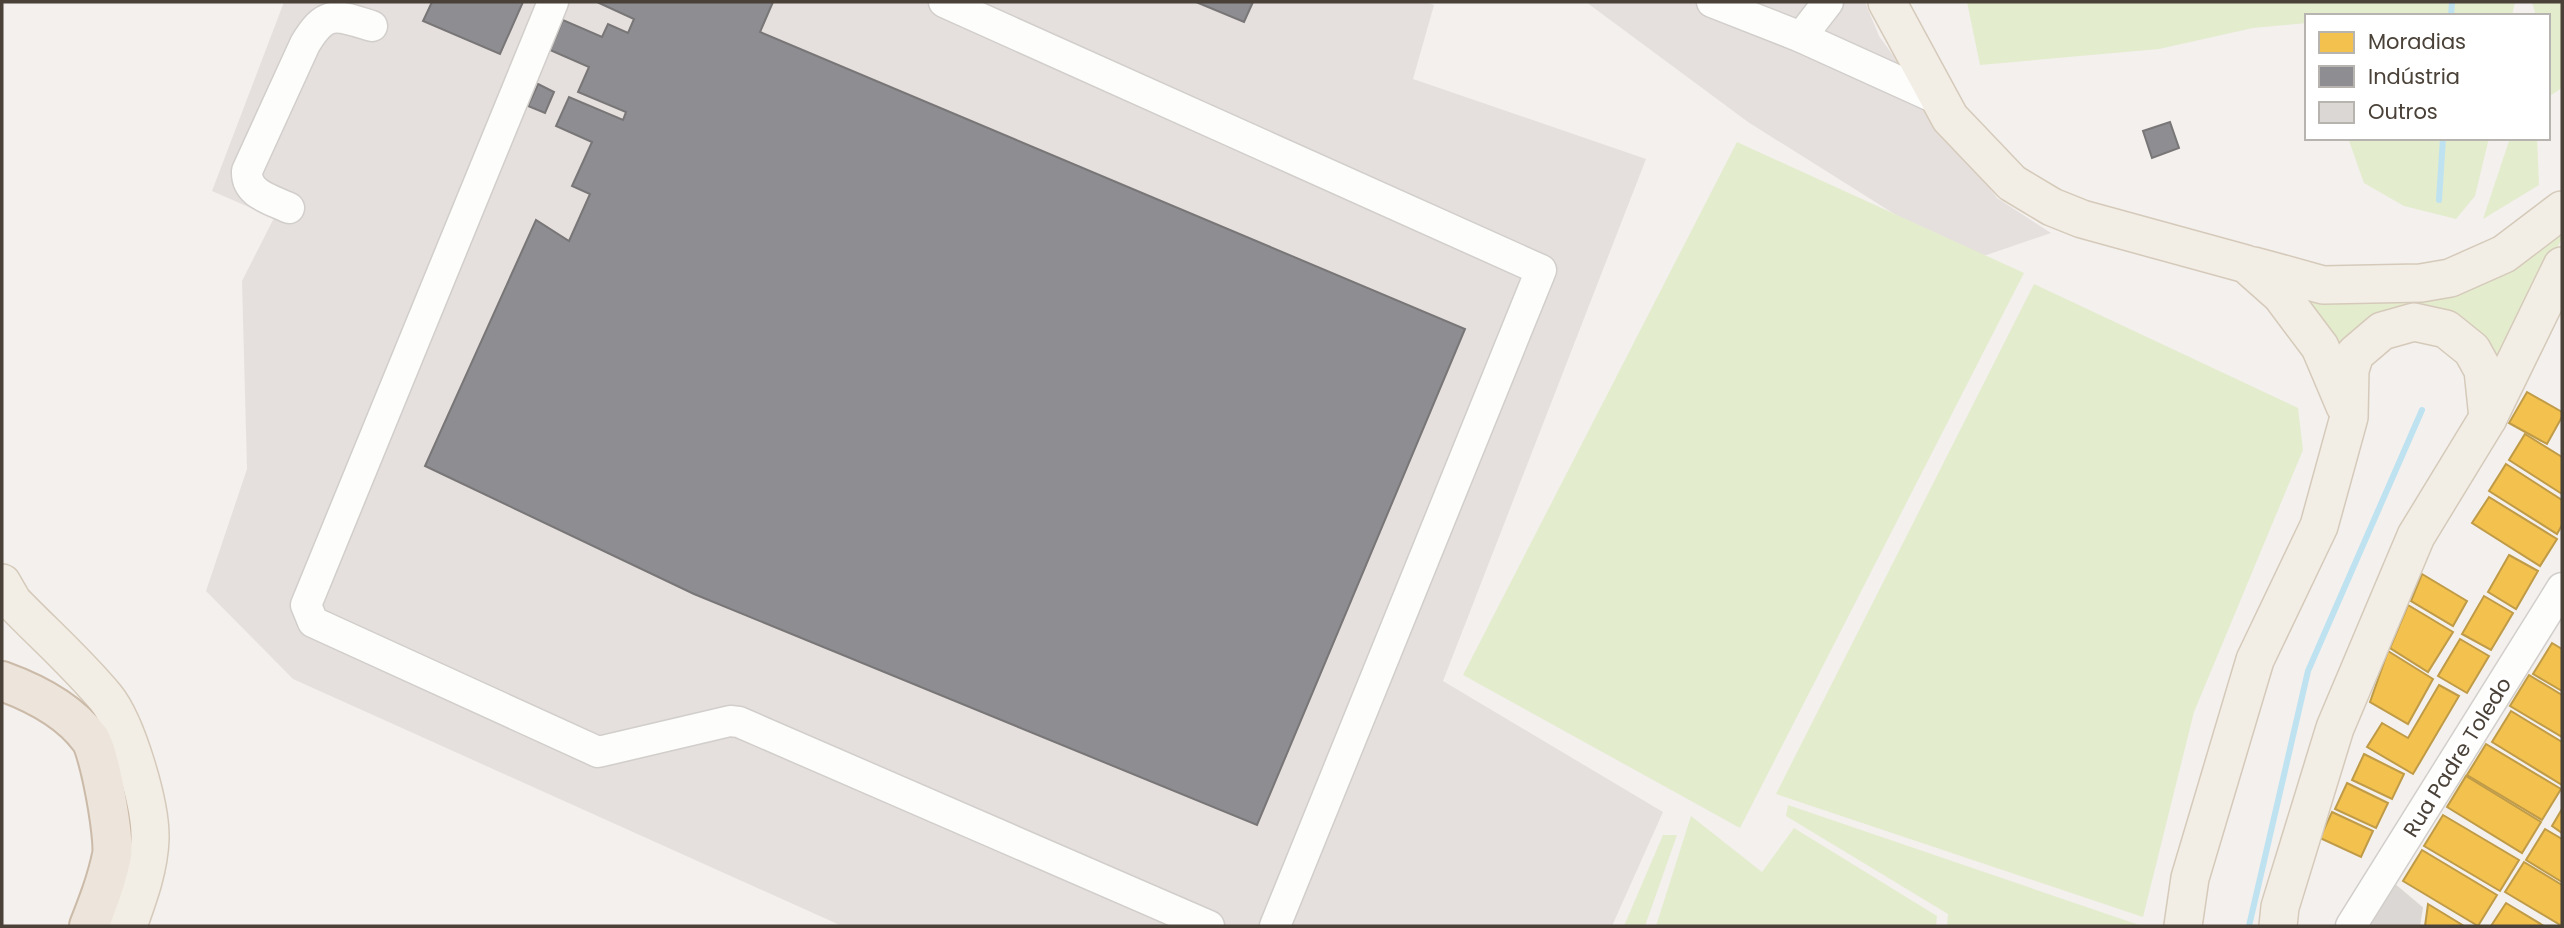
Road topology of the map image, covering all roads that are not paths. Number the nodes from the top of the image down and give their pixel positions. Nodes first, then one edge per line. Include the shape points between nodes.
1 (553, 2) edge
2 (944, 2) edge
3 (1712, 2) edge
4 (1828, 2) edge
5 (1887, 2) edge
6 (372, 26) dead end
7 (1801, 37) junction
8 (1940, 100) junction
9 (289, 208) dead end
10 (2562, 210) edge
11 (2246, 264) junction
12 (2562, 266) edge
13 (2349, 417) junction
14 (2488, 418) junction
15 (2, 583) edge
16 (2562, 588) edge
17 (2, 681) edge
18 (89, 926) edge
19 (128, 926) edge
20 (1209, 926) edge
21 (1275, 926) edge
22 (2183, 926) edge
23 (2278, 926) edge
24 (2351, 926) edge

1 - 20 street via 306,604 313,622 598,752 739,722
2 - 21 street via 1541,270
3 - 7 street
4 - 7 street
5 - 8 main road
6 - 9 street via 342,17 316,25 247,171 250,188
7 - 8 street
8 - 11 main road via 1950,118 2012,183 2052,206 2082,219
10 - 11 main road via 2504,254 2450,278 2421,283 2323,285
11 - 13 main road via 2281,295 2320,347
12 - 14 main road
13 - 14 main road via 2355,354 2382,331 2414,322 2446,329 2472,351 2483,370
13 - 22 main road via 2319,526 2255,660 2190,878
14 - 23 main road via 2416,536 2334,728
15 - 19 main road via 13,602 108,699 128,742 144,792 150,837 144,882
16 - 24 street, Rua Padre Toledo
17 - 18 highway via 63,712 92,741 113,852

